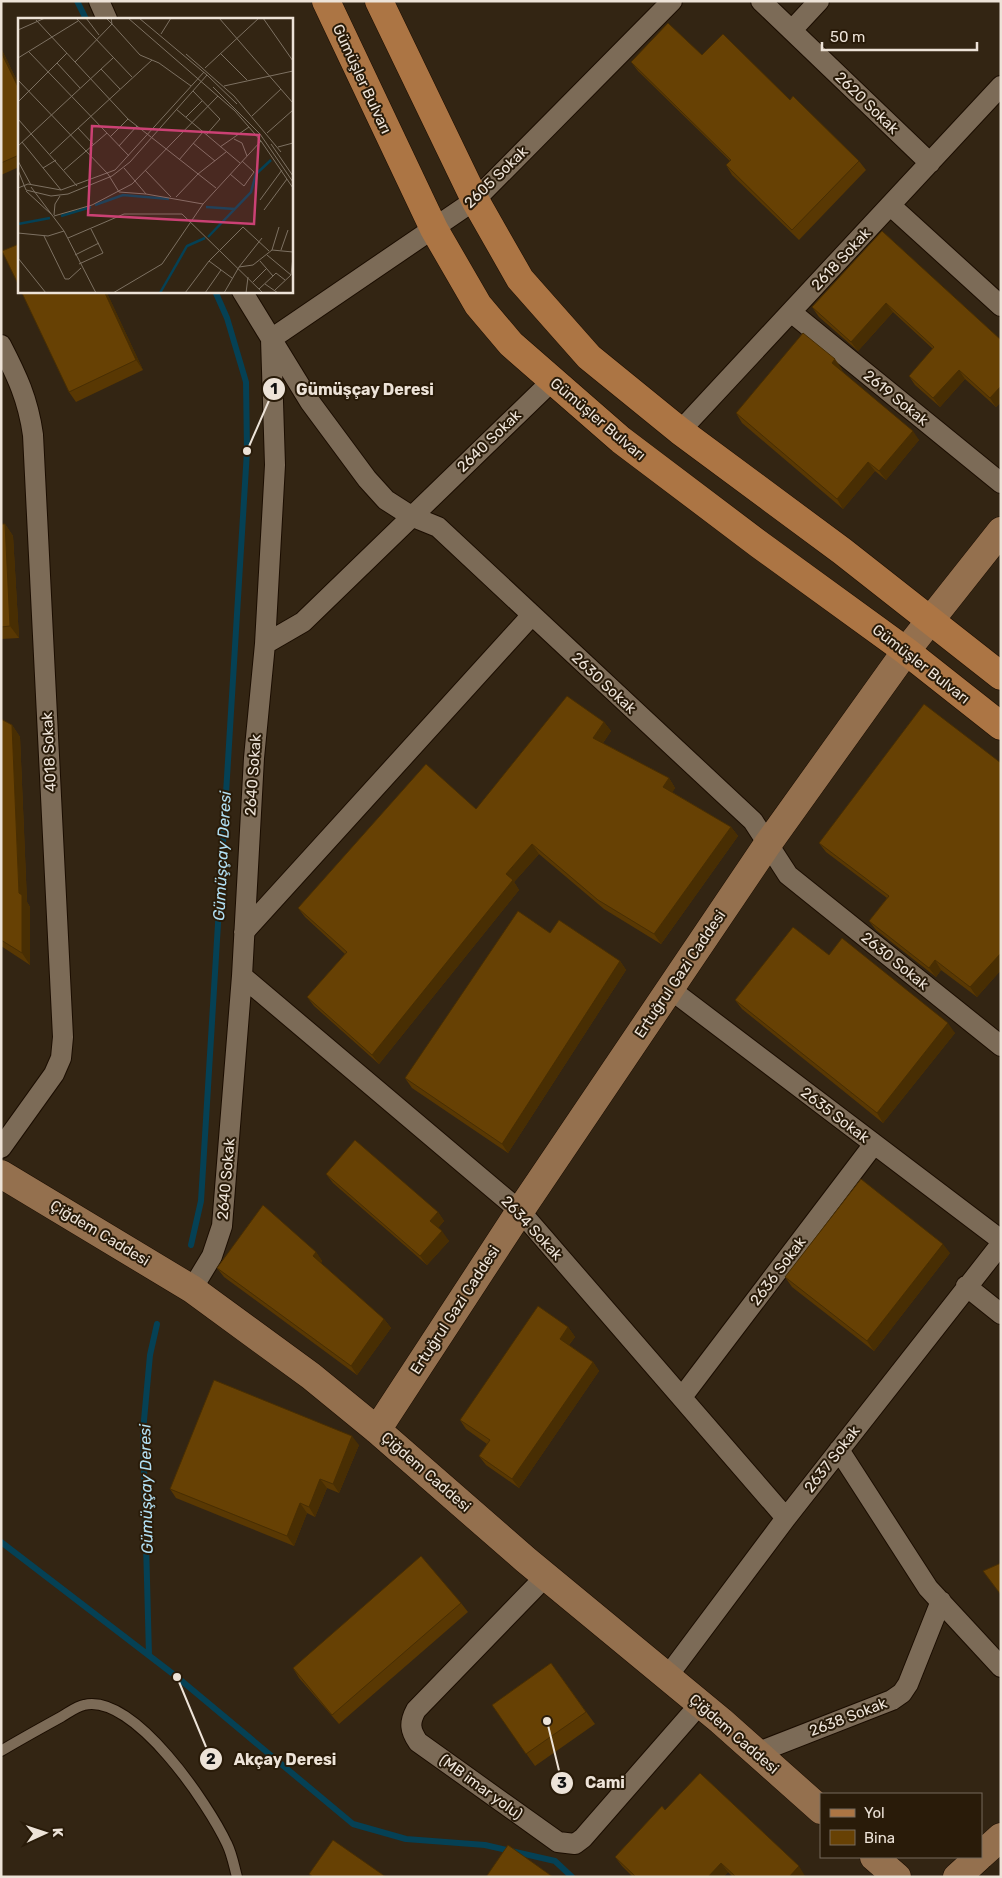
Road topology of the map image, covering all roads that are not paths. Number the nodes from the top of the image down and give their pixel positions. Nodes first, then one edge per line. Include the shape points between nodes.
1 (99, 1) edge
2 (326, 1) edge
3 (379, 1) edge
4 (672, 1) edge
5 (761, 1) edge
6 (819, 1) edge
7 (107, 18) edge
8 (792, 30) junction
9 (1001, 86) edge
10 (930, 162) junction
11 (475, 200) junction
12 (891, 206) junction
13 (434, 229) junction
14 (243, 292) edge
15 (1001, 306) edge
16 (792, 312) junction
17 (271, 339) junction
18 (1, 345) edge
19 (552, 381) junction
20 (680, 431) junction
21 (1001, 483) edge
22 (411, 516) junction
23 (1001, 531) edge
24 (532, 615) junction
25 (931, 620) junction
26 (265, 644) junction
27 (906, 650) junction
28 (1001, 676) edge
29 (1001, 726) edge
30 (767, 845) junction
31 (244, 932) junction
32 (242, 976) junction
33 (670, 990) junction
34 (1001, 1046) edge
35 (874, 1144) junction
36 (1, 1148) edge
37 (1, 1174) edge
38 (520, 1211) junction
39 (1001, 1242) edge
40 (966, 1286) junction
41 (192, 1289) junction
42 (1001, 1314) edge
43 (682, 1397) junction
44 (377, 1430) junction
45 (839, 1450) junction
46 (786, 1518) junction
47 (546, 1576) junction
48 (940, 1601) junction
49 (1001, 1667) edge
50 (667, 1676) junction
51 (700, 1704) junction
52 (1, 1751) edge
53 (756, 1753) junction
54 (820, 1809) edge
55 (1001, 1837) edge
56 (982, 1854) edge
57 (875, 1858) edge
58 (978, 1858) edge
59 (237, 1877) edge
60 (897, 1877) edge
61 (957, 1877) edge

1 - 7 street
2 - 13 main road, Gümüşler Bulvarı
3 - 11 main road
4 - 11 street, 2605 Sokak
5 - 8 street, 2620 Sokak
6 - 8 street
8 - 10 street, 2620 Sokak
9 - 10 street, 2618 Sokak
10 - 12 street, 2618 Sokak
11 - 13 street, 2605 Sokak
11 - 20 main road via 520,279 589,357
12 - 15 street
12 - 16 street, 2618 Sokak
13 - 17 street, 2605 Sokak
13 - 19 main road, Gümüşler Bulvarı via 478,305 511,344
14 - 17 street, 2630 Sokak
16 - 20 street, 2618 Sokak
16 - 21 street, 2619 Sokak
17 - 22 street, 2630 Sokak via 310,402 367,478 386,500
17 - 26 street via 275,465
18 - 36 street, 4018 Sokak via 22,384 30,409 33,435 63,1037 61,1058 54,1074
19 - 22 street, 2640 Sokak
19 - 27 main road, Gümüşler Bulvarı via 629,445 760,545
20 - 25 main road
22 - 24 street, 2630 Sokak via 438,527
22 - 26 street, 2640 Sokak via 303,622
23 - 25 main road, Ertuğrul Gazi Caddesi
24 - 30 street, 2630 Sokak via 753,821
24 - 31 street
25 - 27 main road, Ertuğrul Gazi Caddesi
25 - 28 main road
26 - 31 street, 2640 Sokak via 254,758
27 - 29 main road, Gümüşler Bulvarı
27 - 30 main road, Ertuğrul Gazi Caddesi
30 - 33 main road, Ertuğrul Gazi Caddesi
30 - 34 street, 2630 Sokak via 788,875
31 - 32 street, 2640 Sokak
32 - 38 street, 2634 Sokak
32 - 41 street, 2640 Sokak via 222,1226 212,1256
33 - 35 street, 2635 Sokak
33 - 38 main road, Ertuğrul Gazi Caddesi
35 - 39 street, 2635 Sokak
35 - 43 street, 2636 Sokak
37 - 41 main road, Çiğdem Caddesi
38 - 43 street, 2634 Sokak
38 - 44 main road, Ertuğrul Gazi Caddesi
39 - 40 street, 2637 Sokak
40 - 42 street
40 - 45 street, 2637 Sokak
41 - 44 main road, Çiğdem Caddesi via 311,1376
43 - 46 street, 2634 Sokak
44 - 47 main road, Çiğdem Caddesi
45 - 46 street, 2637 Sokak
45 - 48 street via 928,1588
46 - 50 street, 2637 Sokak
47 - 50 main road, Çiğdem Caddesi
47 - 51 street, (MB imar yolu) via 416,1710 411,1719 411,1732 418,1742 558,1842 575,1844
48 - 49 street
48 - 53 street, 2638 Sokak via 902,1693 892,1700
50 - 51 main road, Çiğdem Caddesi
51 - 53 main road, Çiğdem Caddesi
52 - 59 lane via 84,1705 102,1704 119,1710 140,1725 175,1765 214,1820 228,1845
53 - 54 main road, Çiğdem Caddesi
55 - 56 main road
57 - 60 main road
58 - 61 main road

